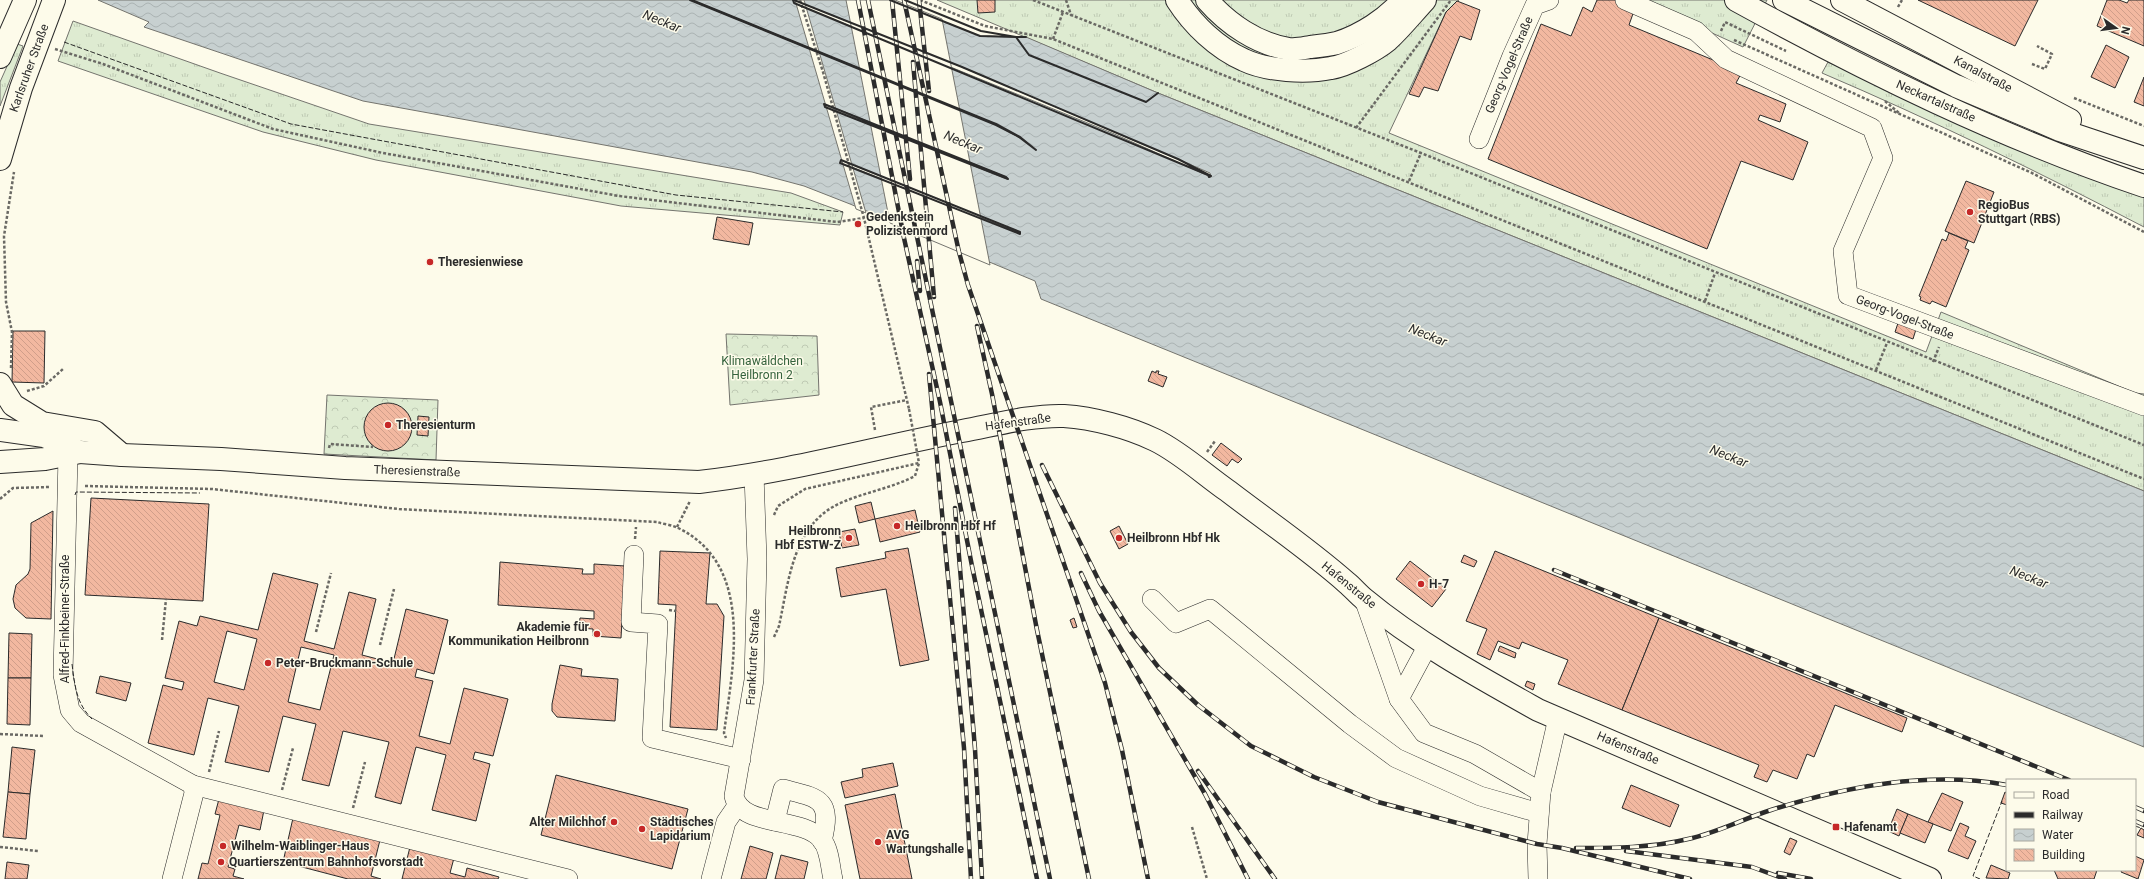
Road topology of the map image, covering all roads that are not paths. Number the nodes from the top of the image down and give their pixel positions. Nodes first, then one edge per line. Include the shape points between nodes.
1 (25, 0) edge
2 (54, 0) edge
3 (1177, 0) edge
4 (1207, 0) edge
5 (1403, 0) edge
6 (1425, 0) edge
7 (1549, 0) edge
8 (1625, 0) edge
9 (1736, 0) edge
10 (1784, 0) edge
11 (1842, 0) edge
12 (0, 56) edge
13 (1479, 139) dead end
14 (2123, 150) junction
15 (2144, 158) edge
16 (8, 162) edge
17 (2144, 186) edge
18 (5, 380) edge
19 (2144, 406) edge
20 (0, 430) edge
21 (74, 453) junction
22 (122, 455) junction
23 (6, 461) edge
24 (754, 474) junction
25 (634, 555) dead end
26 (1152, 599) dead end
27 (1364, 599) junction
28 (1428, 645) junction
29 (1399, 700) junction
30 (1558, 718) junction
31 (741, 758) junction
32 (199, 786) junction
33 (1542, 792) junction
34 (737, 806) junction
35 (1539, 813) junction
36 (775, 821) junction
37 (822, 841) junction
38 (172, 879) edge
39 (568, 879) edge
40 (711, 879) edge
41 (833, 879) edge
42 (1538, 879) edge
43 (1930, 879) edge

1 - 12 main road
2 - 16 main road, Karlsruher Straße via 21,88
3 - 6 main road via 1196,25 1219,45 1244,61 1271,68 1300,71 1332,68 1362,55 1387,40
4 - 5 main road via 1220,15 1245,33 1267,44 1290,50 1337,43 1365,30 1392,12
7 - 13 street, Georg-Vogel-Straße via 1535,5
8 - 19 street, Georg-Vogel-Straße via 1696,31 1726,59 1872,128 1883,158 1843,251 1848,295
9 - 17 main road, Neckartalstraße via 1832,52 1947,107 2102,172
10 - 14 main road, Neckartalstraße via 1956,86 2060,130
11 - 14 main road, Kanalstraße
14 - 15 main road, Neckartalstraße
18 - 22 main road via 13,405 42,423 95,432
20 - 21 main road, Theresienstraße via 44,436
21 - 22 main road, Theresienstraße
21 - 23 main road, Theresienstraße
21 - 32 street, Alfred-Finkbeiner-Straße via 66,486 62,675 70,710 81,723
22 - 24 main road, Theresienstraße via 345,468 699,482
24 - 27 main road, Hafenstraße via 922,438 1032,418 1066,416 1099,422 1131,430 1156,440 1310,554
24 - 31 street, Frankfurter Straße via 757,559 755,653 752,701
25 - 31 street via 631,622 658,624 652,738
26 - 35 street via 1176,623 1210,609 1350,724 1396,758 1480,796
27 - 28 main road, Hafenstraße
27 - 29 street
28 - 29 street
28 - 30 main road, Hafenstraße via 1486,681
29 - 33 street via 1424,733 1475,754
30 - 33 street
30 - 43 main road, Hafenstraße
31 - 34 street, Frankfurter Straße via 734,791
32 - 38 street via 194,793
32 - 39 street, Alfred-Finkbeiner-Straße
33 - 35 street
34 - 36 street via 747,813
34 - 40 street via 726,822
35 - 42 street
36 - 37 street via 805,829
36 - 37 street via 783,789 818,799 824,806 826,818
37 - 41 street

